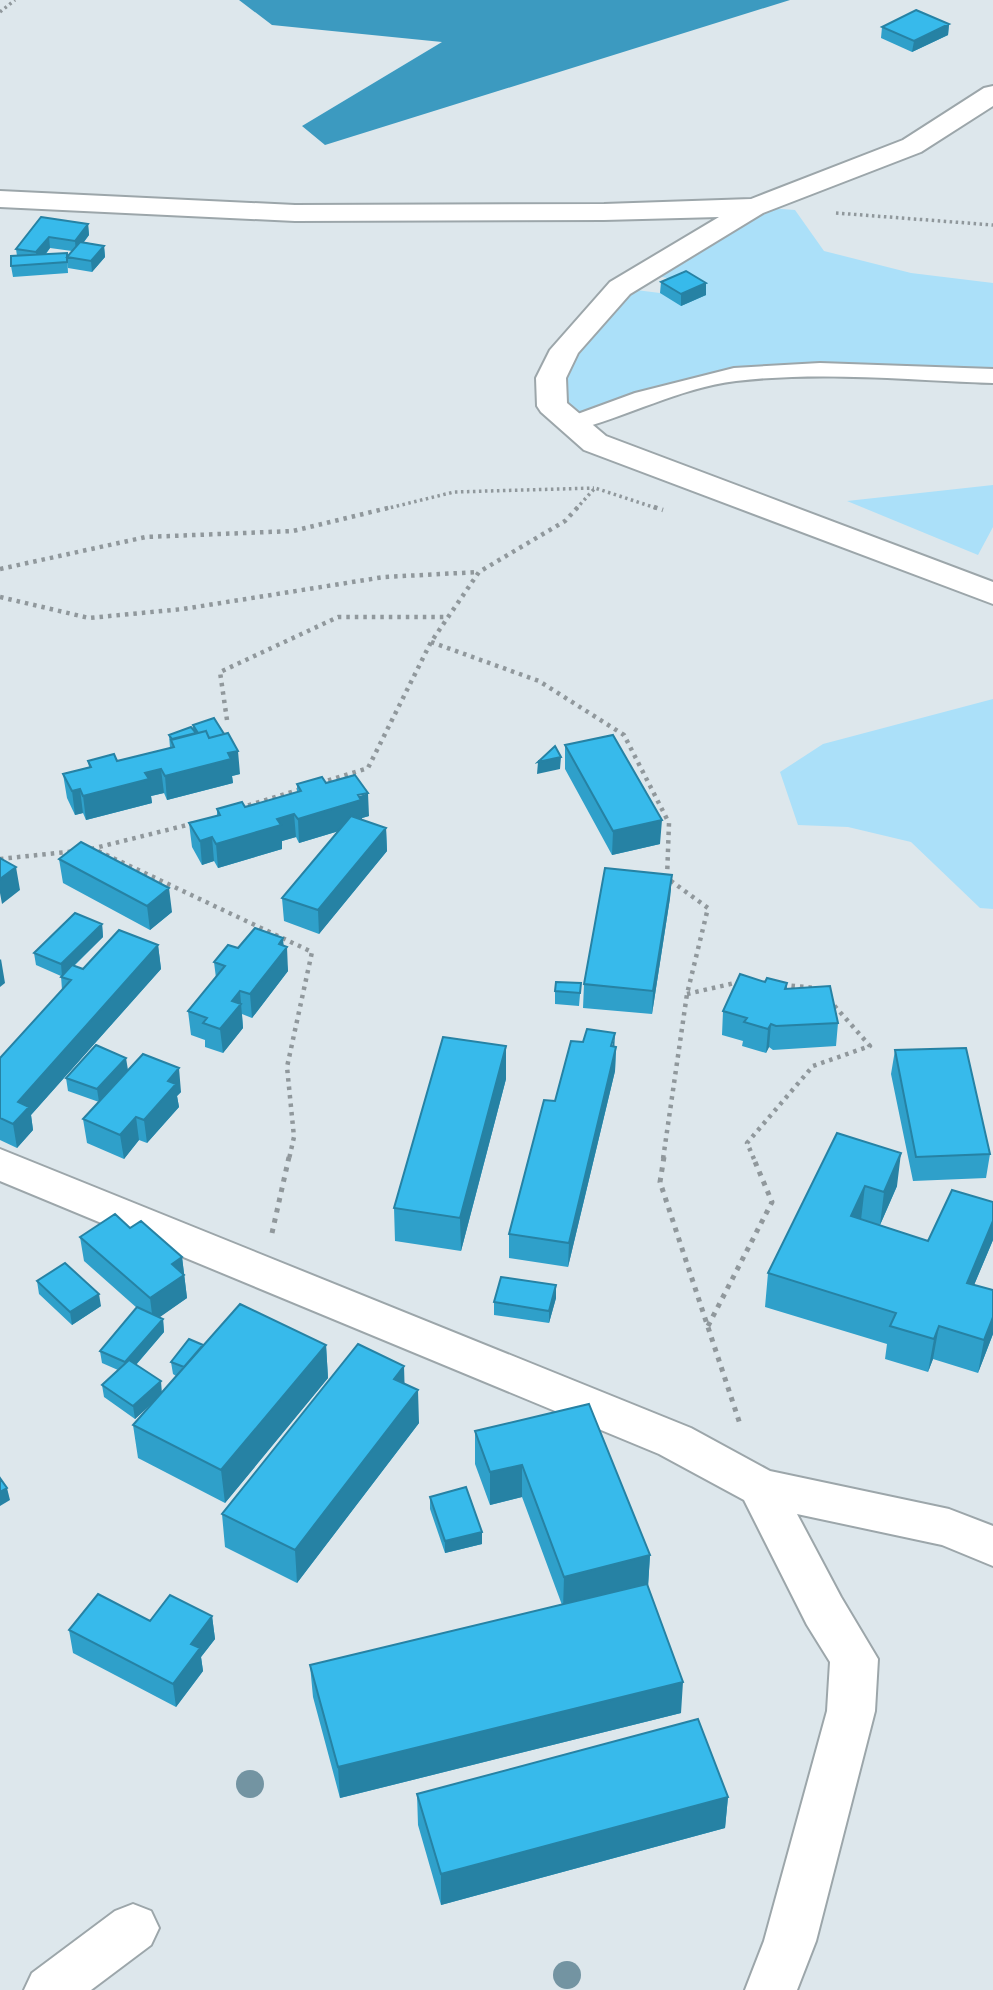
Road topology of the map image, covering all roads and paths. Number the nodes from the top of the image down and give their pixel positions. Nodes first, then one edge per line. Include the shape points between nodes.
1 (15, 0) edge
2 (0, 12) edge
3 (993, 94) edge
4 (0, 199) edge
5 (755, 206) junction
6 (834, 213) dead end
7 (993, 225) edge
8 (993, 376) edge
9 (572, 424) junction
10 (595, 488) junction
11 (672, 513) dead end
12 (0, 569) edge
13 (479, 572) junction
14 (993, 594) edge
15 (0, 597) edge
16 (449, 617) junction
17 (431, 642) junction
18 (227, 720) dead end
19 (316, 784) edge
20 (303, 788) edge
21 (238, 809) edge
22 (199, 821) edge
23 (94, 849) junction
24 (0, 859) edge
25 (744, 981) edge
26 (781, 985) edge
27 (818, 988) edge
28 (687, 993) junction
29 (827, 998) edge
30 (0, 1164) edge
31 (264, 1273) junction
32 (708, 1326) junction
33 (760, 1487) junction
34 (993, 1547) edge
35 (134, 1928) dead end
36 (50, 1990) edge
37 (771, 1990) edge

1 - 2 path
3 - 5 street via 912,146
4 - 5 street via 295,213 604,212
5 - 9 street via 620,288 565,350 551,378 552,406
6 - 7 path
8 - 9 lane via 820,370 734,375 643,398
9 - 14 street via 595,443
10 - 11 path
10 - 12 path via 454,492 293,531 145,537
10 - 13 path via 565,521
13 - 15 path via 384,577 197,607 89,618
13 - 16 path
16 - 17 path
16 - 18 path via 338,617 220,671
17 - 19 path via 368,768
17 - 28 path via 539,681 624,735 669,822 667,878 708,908
20 - 21 path
22 - 23 path
23 - 24 path
23 - 31 path via 312,952 286,1067 294,1137
25 - 28 path
26 - 27 path
28 - 32 path via 660,1182
29 - 32 path via 870,1046 813,1066 747,1143 772,1202
30 - 31 street
31 - 33 street via 675,1441
32 - 33 path
33 - 34 street via 949,1528
33 - 37 street via 854,1659 851,1711 790,1941
35 - 36 street

